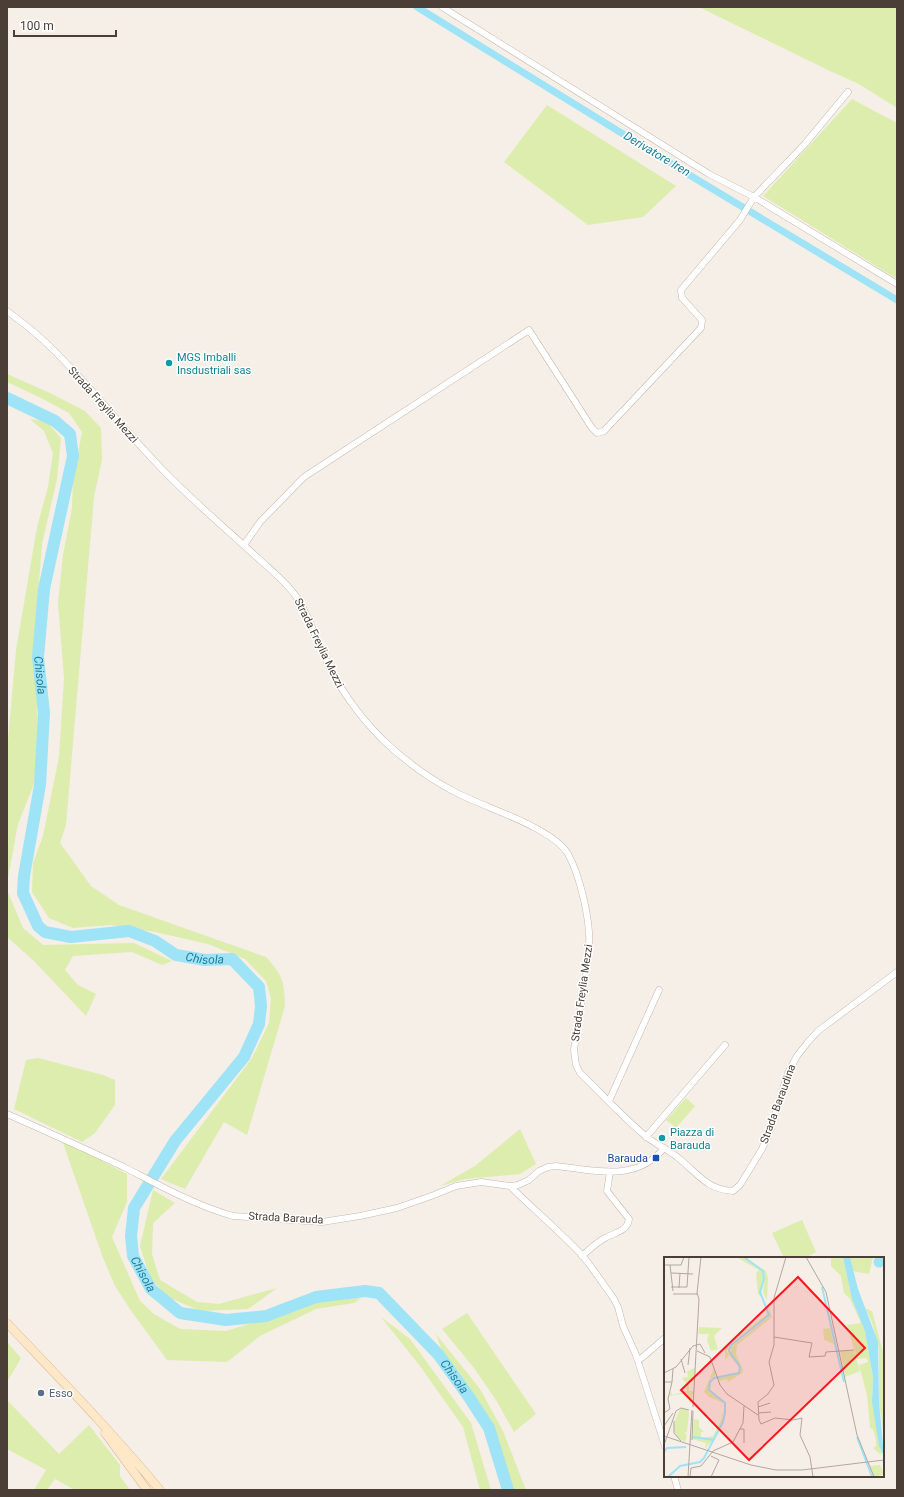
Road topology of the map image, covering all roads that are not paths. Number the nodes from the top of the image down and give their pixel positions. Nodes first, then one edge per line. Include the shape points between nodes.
1 (442, 7) edge
2 (848, 92) dead end
3 (754, 197) junction
4 (897, 284) edge
5 (7, 311) edge
6 (244, 545) junction
7 (897, 972) edge
8 (659, 990) dead end
9 (725, 1045) dead end
10 (609, 1101) junction
11 (7, 1114) edge
12 (646, 1137) junction
13 (664, 1148) junction
14 (610, 1172) junction
15 (510, 1186) junction
16 (582, 1256) junction
17 (7, 1323) edge
18 (664, 1339) edge
19 (638, 1361) junction
20 (93, 1416) junction
21 (664, 1443) edge
22 (674, 1477) edge
23 (147, 1490) edge
24 (160, 1490) edge
25 (678, 1490) edge

1 - 3 street via 709,174
2 - 3 street via 804,145
3 - 4 street
3 - 6 street via 740,220 681,290 682,298 702,320 701,328 604,431 597,433 592,428 529,330 304,477 260,522
5 - 6 street, Strada Freylia Mezzi via 42,339 174,482
6 - 10 street, Strada Freylia Mezzi via 295,594 347,698 381,738 419,771 456,793 542,831 567,852 581,886 590,944 574,1050 576,1065 580,1073
7 - 13 street, Strada Baraudina via 818,1031 797,1056 788,1073 762,1149 740,1185 733,1191 702,1180 691,1168
8 - 10 street
9 - 12 street
10 - 12 street, Strada Freylia Mezzi
11 - 15 street, Strada Barauda via 192,1201 233,1216 322,1222 397,1208 456,1186 481,1182
12 - 13 street, Strada Freylia Mezzi
13 - 14 street, Strada Barauda via 645,1164 626,1171
14 - 15 street, Strada Barauda via 548,1167 529,1180
14 - 16 street via 608,1191 629,1219 628,1224
15 - 16 street
16 - 19 street via 614,1299
17 - 20 main road
18 - 19 street
19 - 21 street
20 - 23 main road
20 - 24 main road via 119,1441
22 - 25 street

